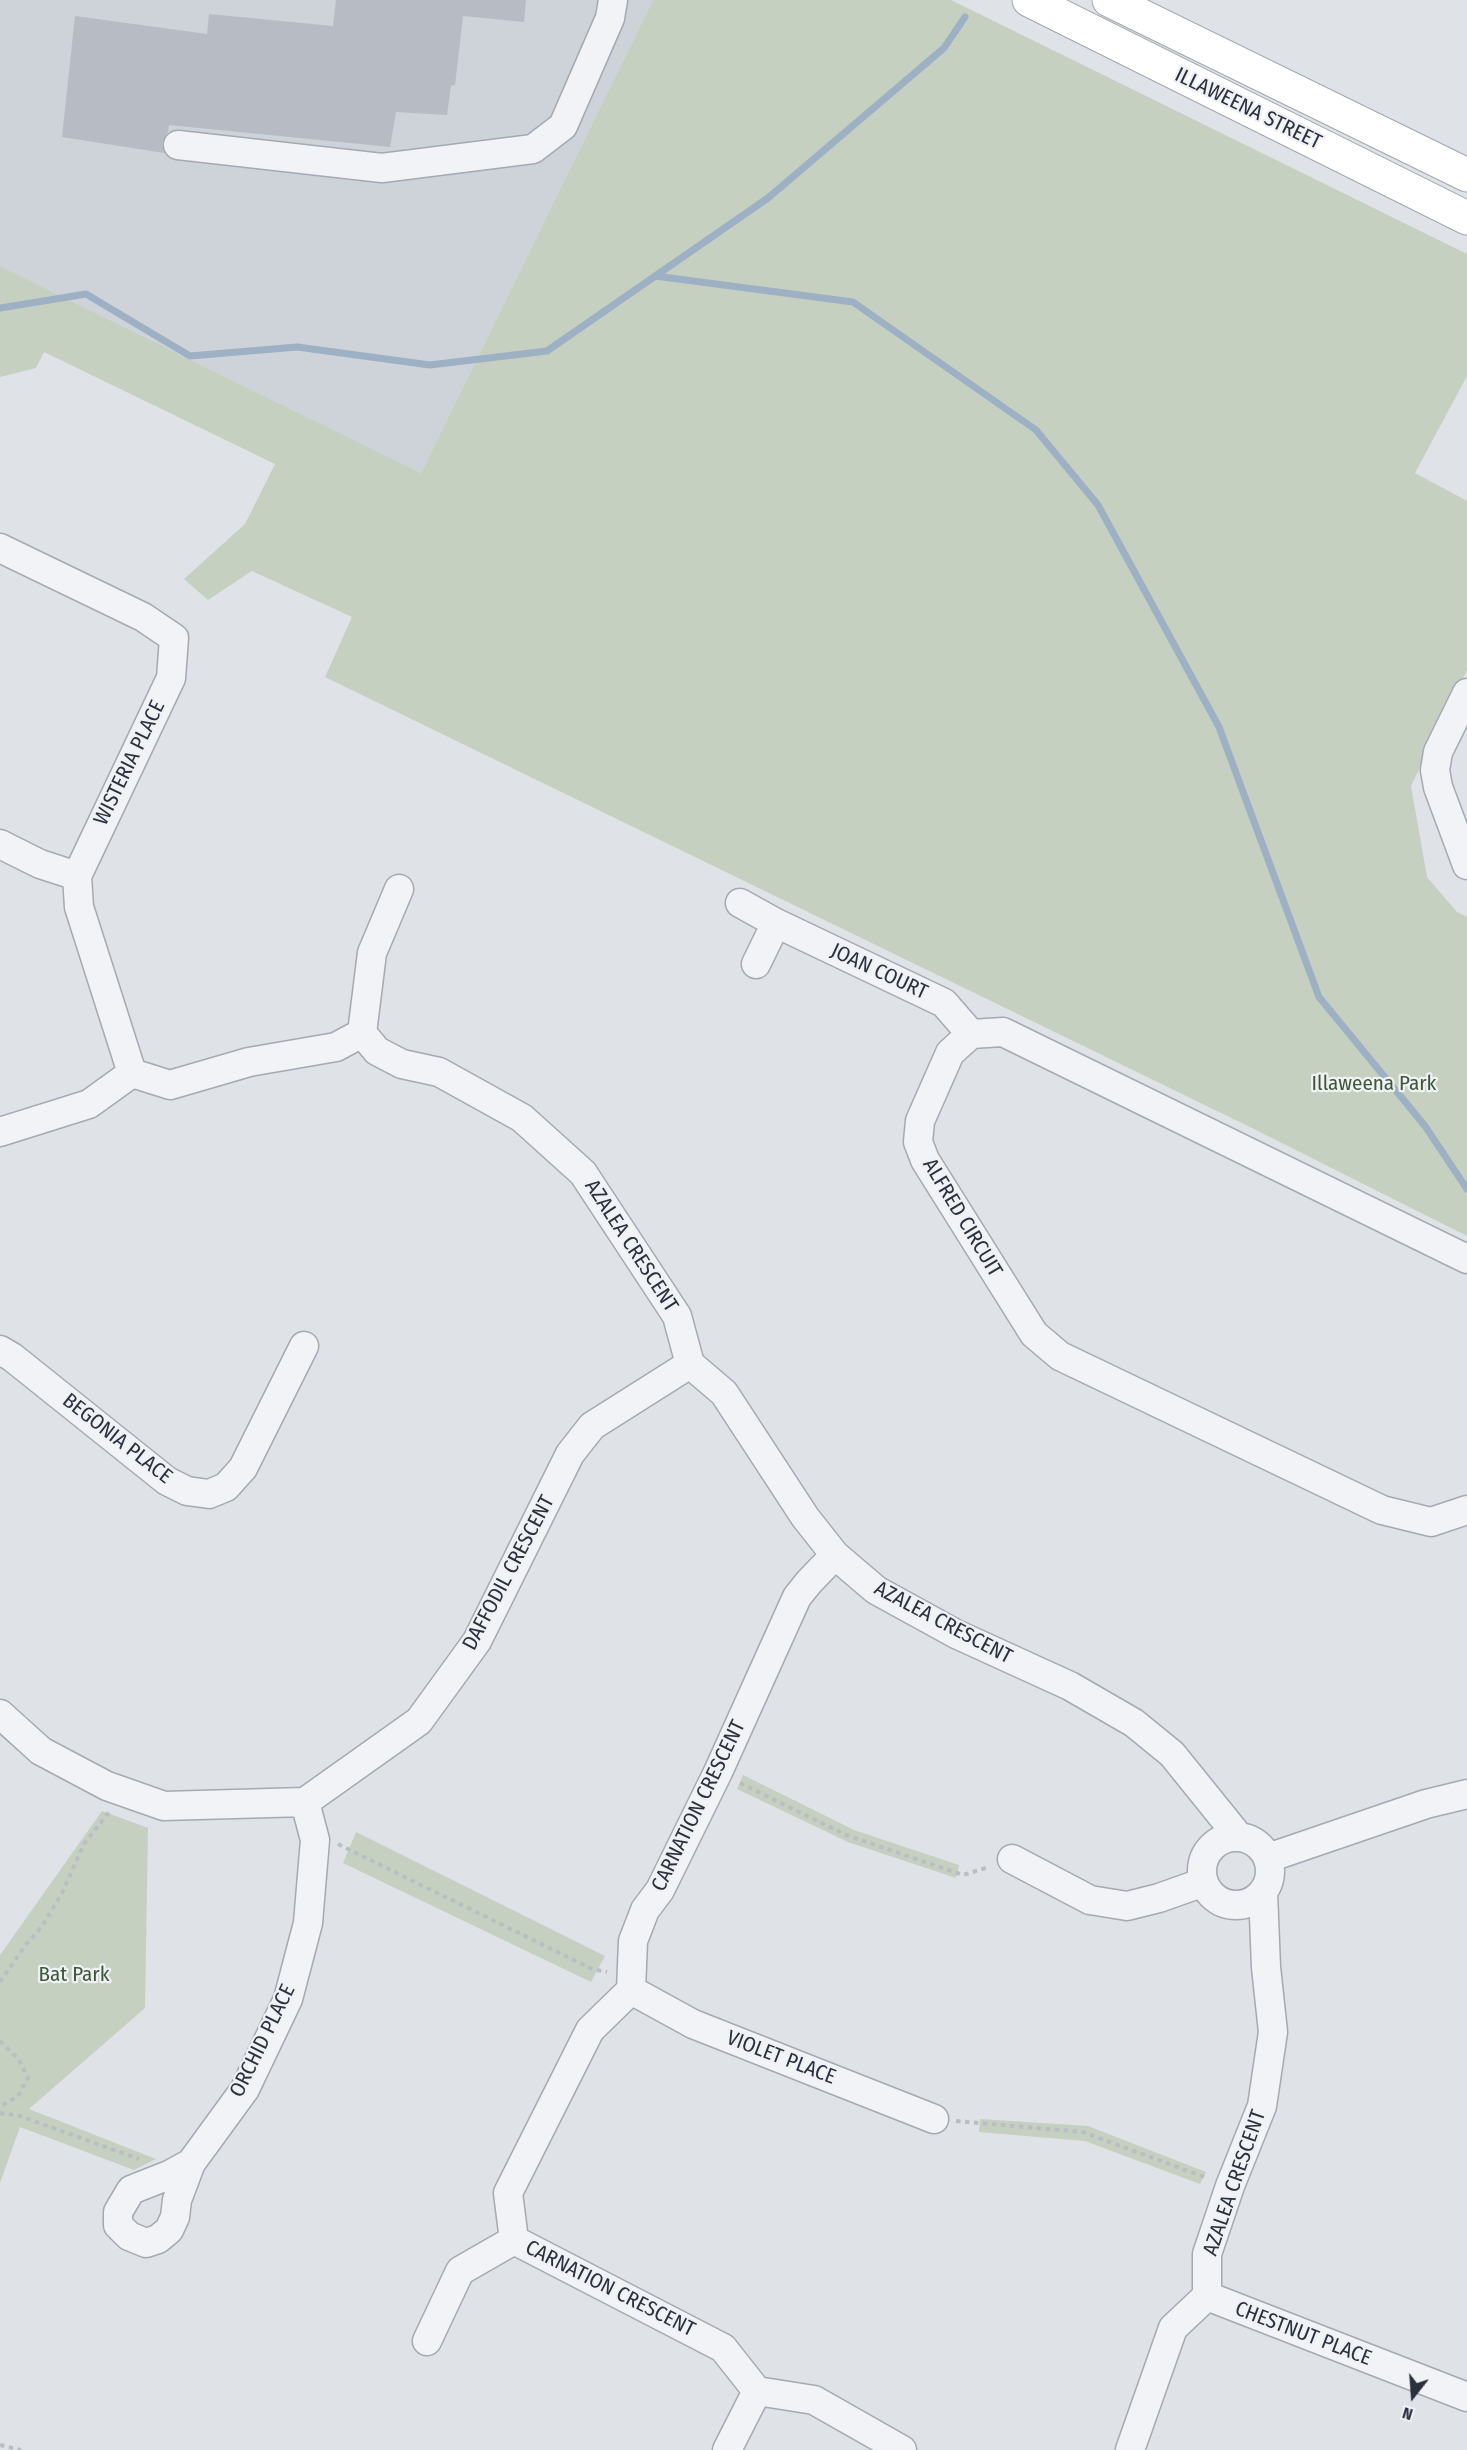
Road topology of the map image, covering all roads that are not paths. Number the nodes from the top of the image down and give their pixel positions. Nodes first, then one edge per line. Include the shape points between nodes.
1 (613, 0) edge
2 (1029, 0) edge
3 (1108, 0) edge
4 (178, 145) dead end
5 (1467, 175) edge
6 (1467, 218) edge
7 (0, 548) edge
8 (1467, 693) edge
9 (0, 844) edge
10 (1467, 865) edge
11 (77, 876) junction
12 (399, 889) dead end
13 (740, 903) dead end
14 (776, 923) junction
15 (756, 964) dead end
16 (362, 1033) junction
17 (971, 1034) junction
18 (132, 1073) junction
19 (0, 1132) edge
20 (1467, 1259) edge
21 (304, 1346) dead end
22 (0, 1350) edge
23 (690, 1364) junction
24 (1467, 1510) edge
25 (835, 1556) junction
26 (0, 1714) edge
27 (1199, 1788) junction
28 (1467, 1794) edge
29 (305, 1802) junction
30 (1239, 1837) junction
31 (1206, 1854) junction
32 (1268, 1858) junction
33 (1012, 1859) road end
34 (1203, 1882) junction
35 (1263, 1892) junction
36 (1230, 1904) junction
37 (1266, 1967) junction
38 (631, 1990) junction
39 (934, 2119) road end
40 (180, 2169) road end
41 (514, 2240) junction
42 (1207, 2296) junction
43 (427, 2341) dead end
44 (757, 2391) junction
45 (1467, 2397) edge
46 (727, 2450) edge
47 (902, 2450) edge
48 (1130, 2450) edge

1 - 4 street via 610,18 563,126 533,149 382,168
2 - 6 main road, ILLAWEENA STREET
3 - 5 main road, ILLAWEENA STREET
7 - 11 street, WISTERIA PLACE via 143,617 174,638 171,678
8 - 10 street via 1438,752 1435,770
9 - 11 street via 40,864
11 - 18 street, WISTERIA PLACE via 79,907
12 - 16 street via 372,952
13 - 14 street, JOAN COURT
14 - 15 street
14 - 17 street, JOAN COURT via 944,1003
16 - 18 street via 336,1047 249,1062 170,1085
16 - 23 street, AZALEA CRESCENT via 377,1051 402,1064 439,1072 522,1118 583,1173 677,1316
17 - 20 street via 1003,1032
17 - 24 street, ALFRED CIRCUIT via 950,1053 920,1121 918,1142 925,1160 1034,1334 1060,1356 1382,1510 1431,1522
18 - 19 street via 89,1104
21 - 22 street, BEGONIA PLACE via 243,1468 226,1487 209,1494 187,1491 167,1480
23 - 25 street, AZALEA CRESCENT via 724,1393
23 - 29 street, DAFFODIL CRESCENT via 592,1426 570,1454 477,1641 419,1721
25 - 27 street, AZALEA CRESCENT via 876,1590 956,1634 1070,1686 1134,1723 1172,1754
25 - 38 street, CARNATION CRESCENT via 797,1597 718,1772 660,1890 645,1910 633,1941
26 - 29 street via 40,1751 107,1786 164,1806
27 - 30 street, AZALEA CRESCENT
27 - 31 street
28 - 32 street via 1426,1804
29 - 40 street, ORCHID PLACE via 315,1840 308,1923 288,1999 245,2089
30 - 31 street via 1220,1840
30 - 32 street via 1256,1843
31 - 34 street
32 - 35 street via 1270,1875
33 - 34 street via 1090,1900 1127,1906
34 - 36 street via 1214,1896
35 - 36 street via 1248,1903
35 - 37 street, AZALEA CRESCENT
36 - 37 street, AZALEA CRESCENT
37 - 42 street, AZALEA CRESCENT via 1273,2032 1262,2106 1207,2254
38 - 39 street, VIOLET PLACE via 693,2024
38 - 41 street, CARNATION CRESCENT via 590,2031 508,2193
41 - 43 street via 460,2271
41 - 44 street, CARNATION CRESCENT via 723,2348
42 - 45 street, CHESTNUT PLACE
42 - 48 street via 1173,2328
44 - 46 street
44 - 47 street via 814,2400

